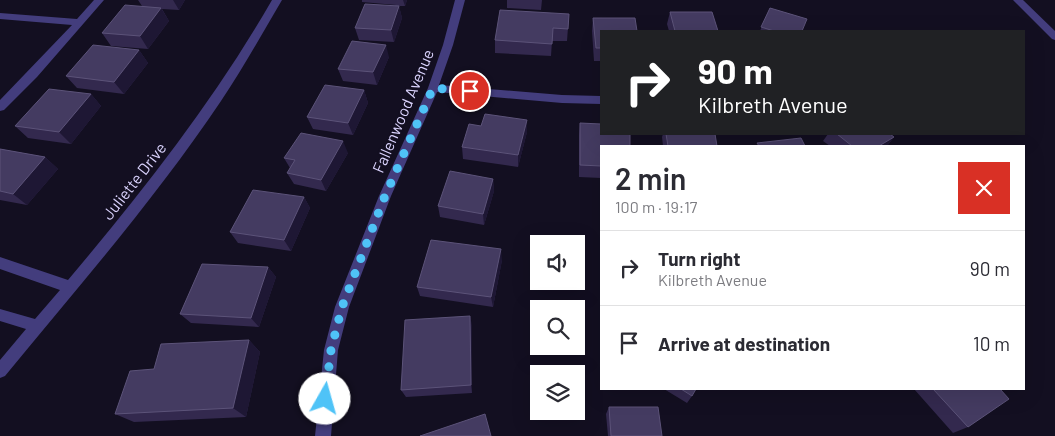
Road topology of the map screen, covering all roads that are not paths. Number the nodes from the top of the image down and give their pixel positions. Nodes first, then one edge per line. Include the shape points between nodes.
1 (99, 0) edge
2 (277, 0) edge
3 (460, 0) edge
4 (1018, 0) edge
5 (0, 16) edge
6 (78, 22) junction
7 (1055, 37) edge
8 (433, 88) junction
9 (600, 100) edge
10 (0, 106) edge
11 (0, 263) edge
12 (70, 287) junction
13 (0, 315) edge
14 (37, 326) junction
15 (0, 371) edge
16 (324, 436) edge

1 - 6 street
2 - 12 street, Juliette Drive via 222,91 141,200
3 - 8 street, Fallenwood Avenue
4 - 7 street
5 - 6 street
6 - 10 street via 34,74
8 - 9 street
8 - 16 street, Fallenwood Avenue via 385,196 342,307 331,350
11 - 12 street
12 - 14 street, Juliette Drive
13 - 14 street
14 - 15 street, Juliette Drive

